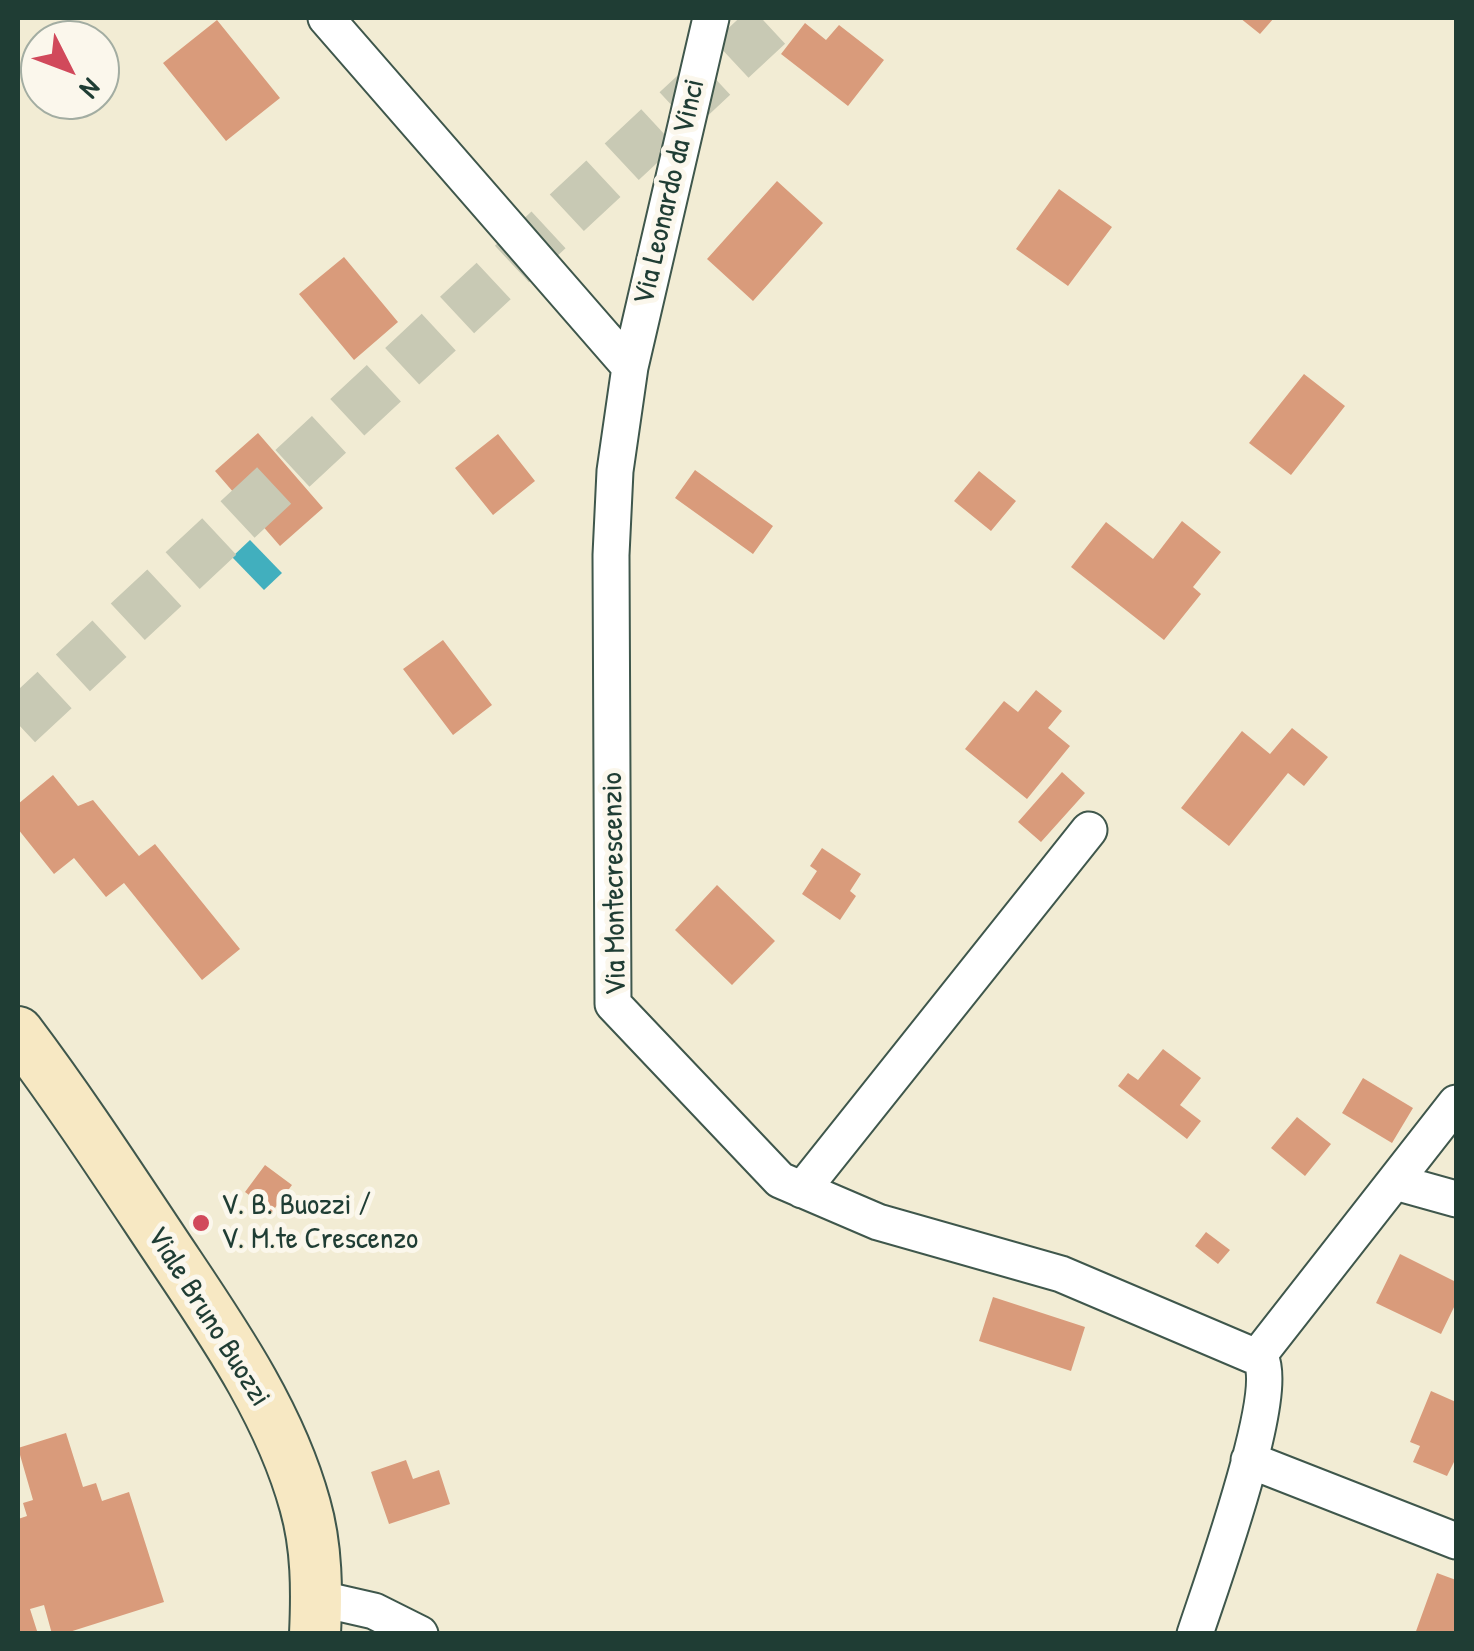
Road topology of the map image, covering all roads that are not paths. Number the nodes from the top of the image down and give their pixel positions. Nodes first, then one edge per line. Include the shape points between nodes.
1 (326, 18) edge
2 (711, 18) edge
3 (630, 367) junction
4 (1090, 830) dead end
5 (18, 1032) edge
6 (1456, 1103) edge
7 (1395, 1182) junction
8 (802, 1190) junction
9 (1456, 1199) edge
10 (1258, 1356) junction
11 (1249, 1460) junction
12 (1456, 1541) edge
13 (316, 1616) edge
14 (420, 1634) edge
15 (1195, 1634) edge

1 - 3 street
2 - 3 street, Via Leonardo da Vinci
3 - 8 street, Via Montecrescenzio via 612,536 614,1004 780,1180
4 - 8 street
5 - 13 main road, Viale Bruno Buozzi via 227,1338 274,1424 306,1507
6 - 7 street
7 - 9 street
7 - 10 street
8 - 10 street, Via Montecrescenzio via 878,1222 1061,1274
10 - 11 street via 1265,1374
11 - 12 street
11 - 15 street
13 - 14 street via 374,1611

